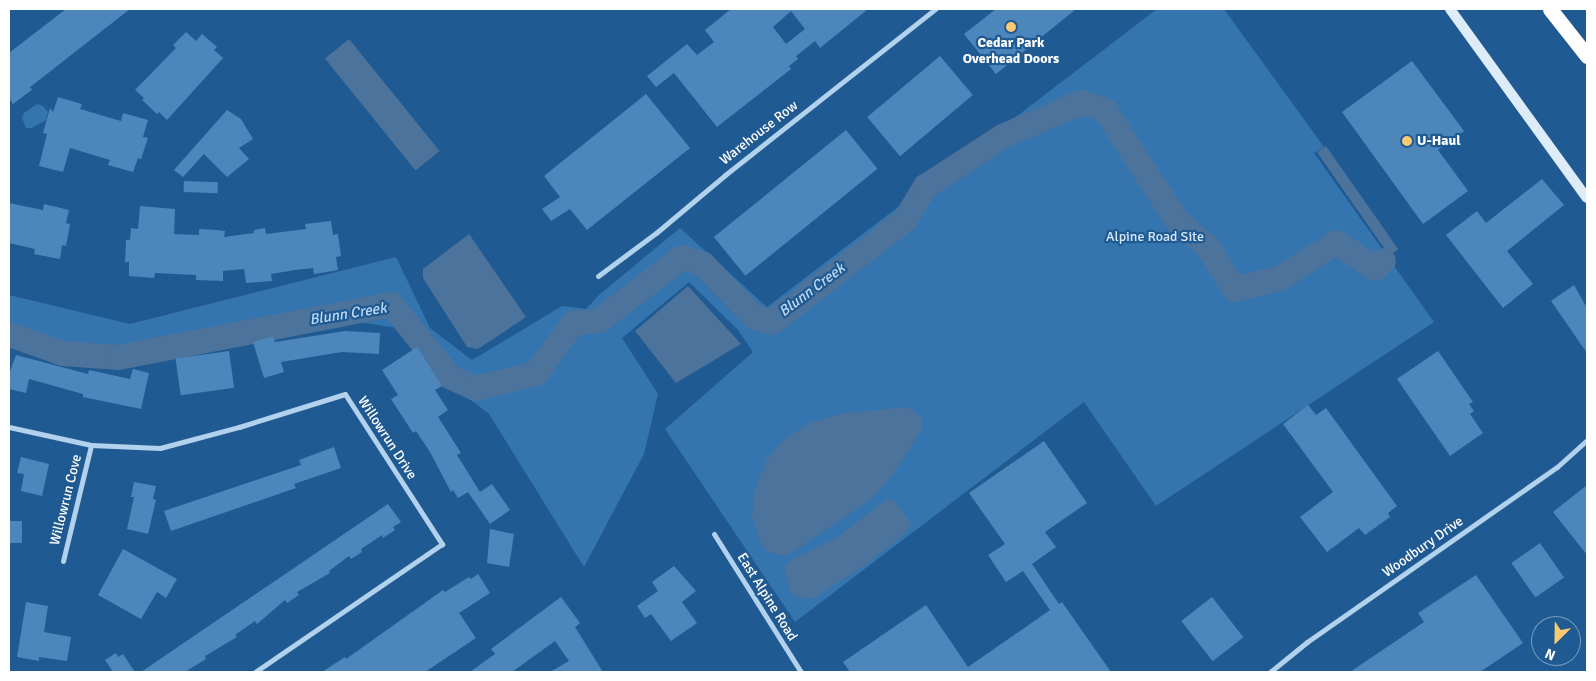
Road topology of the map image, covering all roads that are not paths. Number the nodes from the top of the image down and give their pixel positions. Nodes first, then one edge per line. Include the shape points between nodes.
1 (935, 9) edge
2 (1450, 9) edge
3 (1550, 9) edge
4 (1587, 56) edge
5 (1587, 198) edge
6 (598, 276) dead end
7 (9, 427) edge
8 (1587, 440) edge
9 (91, 445) junction
10 (714, 534) dead end
11 (63, 561) dead end
12 (255, 672) edge
13 (802, 672) edge
14 (1270, 672) edge

1 - 6 street, Warehouse Row
2 - 5 main road
3 - 4 highway
7 - 9 street, Willowrun Drive
8 - 14 street, Woodbury Drive via 1557,467 1307,642
9 - 11 street, Willowrun Cove
9 - 12 street, Willowrun Drive via 160,448 345,394 442,544
10 - 13 street, East Alpine Road

